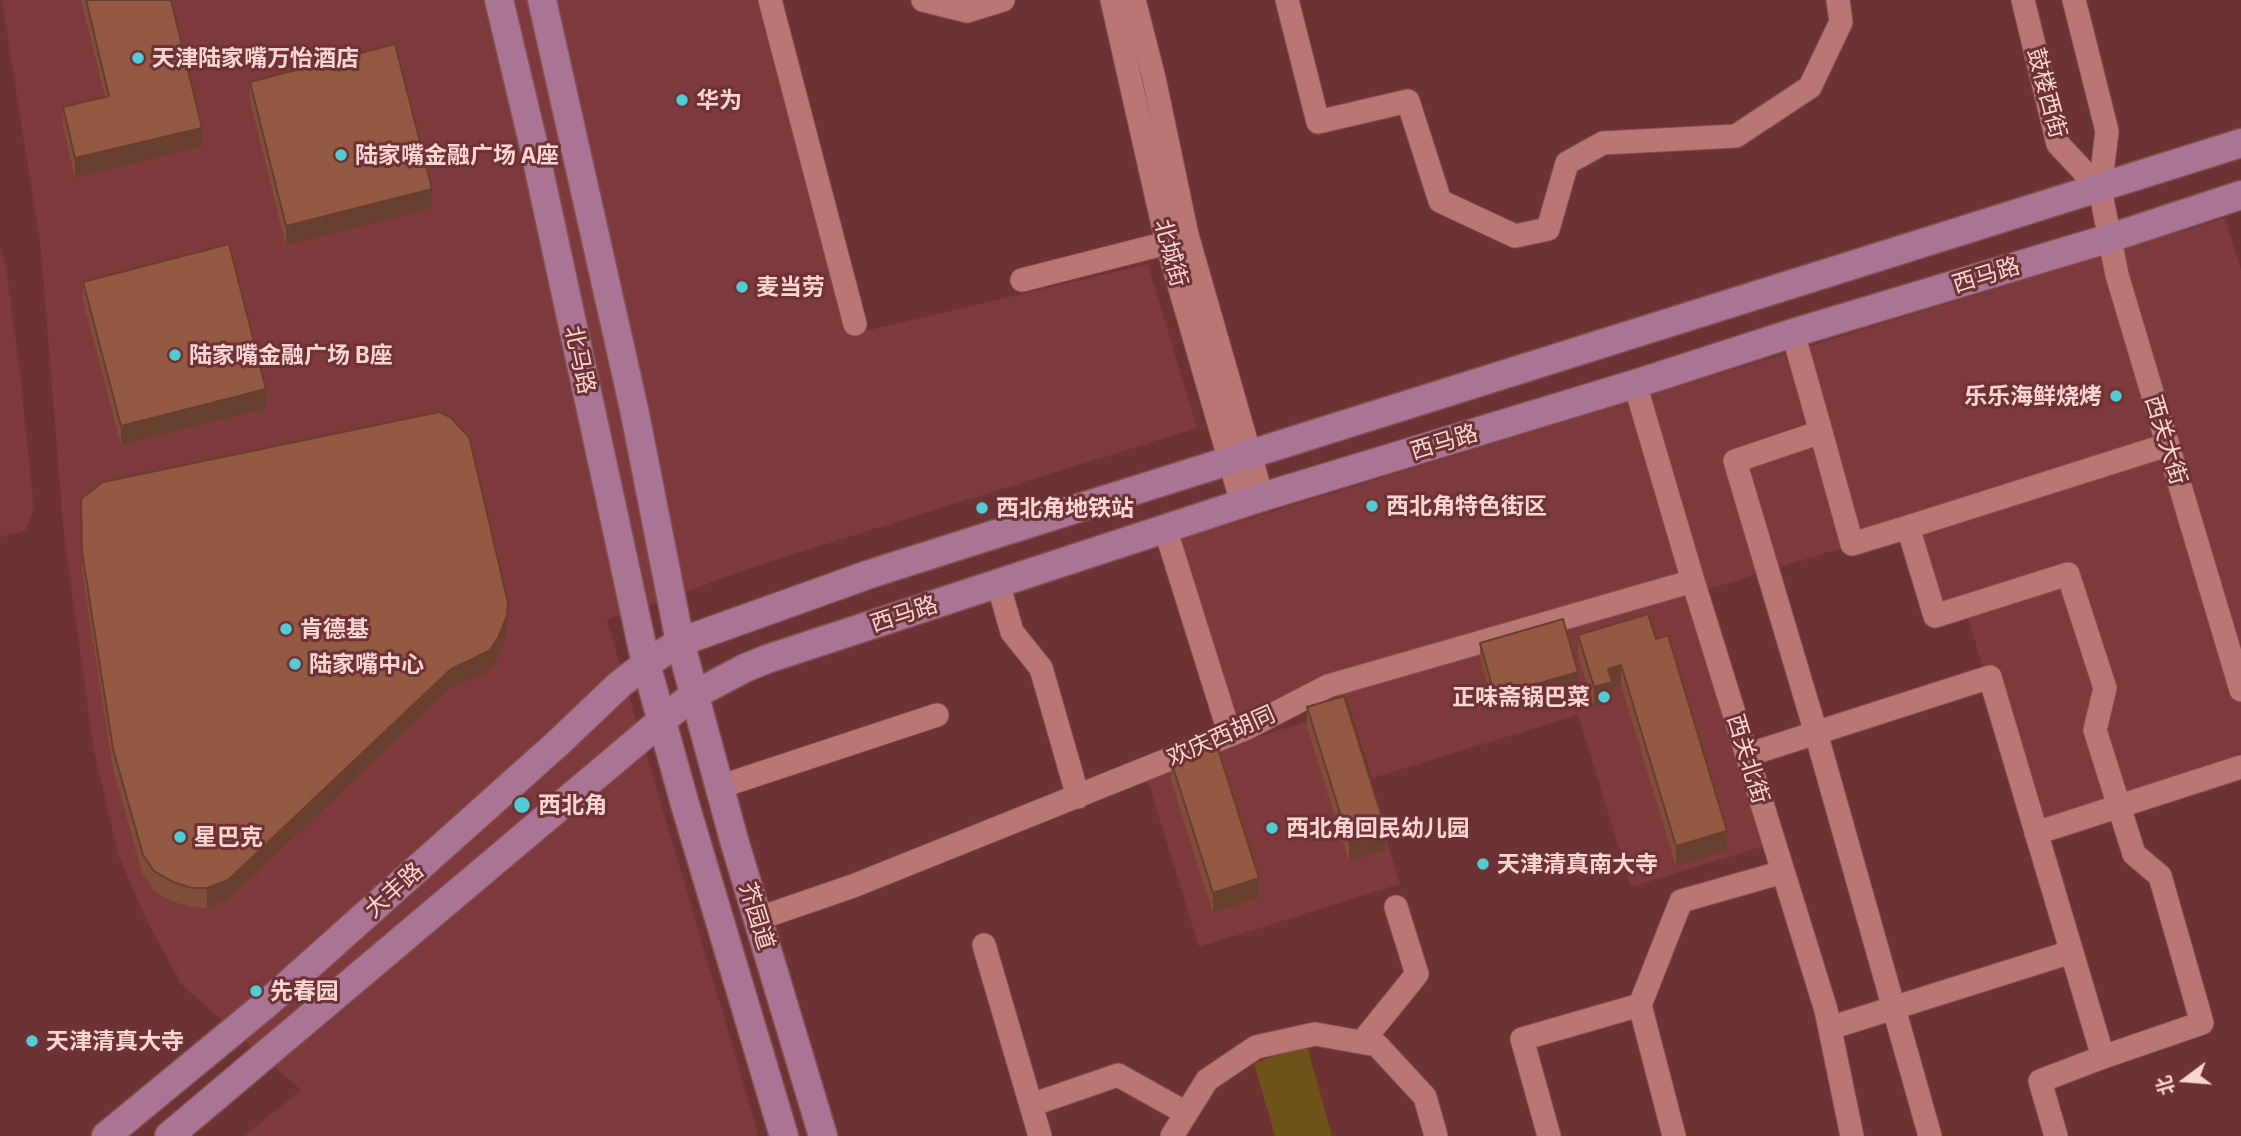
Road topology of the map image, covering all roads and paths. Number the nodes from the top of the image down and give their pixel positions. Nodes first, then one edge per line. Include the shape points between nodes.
1 (499, 0) edge
2 (542, 0) edge
3 (771, 0) edge
4 (923, 0) edge
5 (1003, 0) edge
6 (1112, 0) edge
7 (1134, 0) edge
8 (1287, 0) edge
9 (1838, 0) edge
10 (2022, 0) edge
11 (2074, 0) edge
12 (2241, 143) edge
13 (2100, 188) junction
14 (2241, 195) edge
15 (2110, 238) junction
16 (1167, 243) junction
17 (1022, 280) dead end
18 (855, 324) dead end
19 (1793, 332) junction
20 (1635, 384) junction
21 (1821, 432) junction
22 (2167, 445) junction
23 (1240, 459) junction
24 (1252, 500) junction
25 (1908, 527) junction
26 (1165, 528) junction
27 (1693, 581) junction
28 (998, 583) junction
29 (680, 642) junction
30 (646, 664) junction
31 (2241, 690) edge
32 (694, 695) junction
33 (937, 715) dead end
34 (661, 721) junction
35 (1816, 733) junction
36 (1230, 735) junction
37 (1747, 755) junction
38 (2241, 766) edge
39 (719, 787) junction
40 (1077, 797) junction
41 (2119, 807) junction
42 (2036, 833) junction
43 (1783, 872) junction
44 (1396, 906) dead end
45 (757, 919) junction
46 (984, 945) dead end
47 (2071, 952) junction
48 (1640, 1005) junction
49 (1895, 1008) junction
50 (1830, 1028) junction
51 (1362, 1042) junction
52 (2103, 1057) junction
53 (1031, 1105) junction
54 (1186, 1113) junction
55 (106, 1136) edge
56 (169, 1136) edge
57 (784, 1136) edge
58 (823, 1136) edge
59 (1040, 1136) edge
60 (1172, 1136) edge
61 (1436, 1136) edge
62 (1549, 1136) edge
63 (1674, 1136) edge
64 (1852, 1136) edge
65 (1930, 1136) edge
66 (2056, 1136) edge

1 - 30 main road, 北马路
2 - 29 main road, 北马路 via 634,409
3 - 18 street
4 - 5 street via 967,11
6 - 16 street, 北城街
7 - 23 street, 北城街
8 - 9 street via 1318,122 1408,101 1440,201 1515,236 1548,229 1567,163 1603,143 1736,136 1810,87 1841,22
10 - 13 street, 鼓楼西街 via 2058,144
11 - 13 street, 鼓楼西街 via 2107,131
12 - 13 main road, 西马路
13 - 15 street, 西关大街
13 - 23 main road, 西马路
14 - 15 main road, 西马路
15 - 19 main road, 西马路
15 - 22 street, 西关大街
16 - 17 street
16 - 23 street, 北城街
19 - 20 main road, 西马路
19 - 21 street
20 - 24 main road, 西马路
20 - 27 street, 西关北街
21 - 25 street via 1852,544
21 - 35 street via 1735,461
22 - 25 street
22 - 31 street, 西关大街
23 - 24 street, 北城街
23 - 29 main road, 西马路 via 870,574
24 - 26 main road, 西马路
25 - 41 street via 1935,615 2068,574 2105,688 2095,730
26 - 28 main road, 西马路
26 - 36 street
27 - 36 street, 欢庆西胡同 via 1328,686
27 - 37 street, 西关北街
28 - 32 main road, 西马路 via 767,659
28 - 40 street via 1012,632 1041,668
29 - 30 main road, 大丰路
29 - 32 main road, 北马路
30 - 34 main road, 北马路
30 - 55 main road, 大丰路 via 265,1005
32 - 34 main road, 西马路
32 - 39 main road, 芥园道
33 - 39 street
34 - 56 main road, 大丰路
34 - 57 main road, 芥园道
35 - 37 street
35 - 42 street via 1990,677
35 - 49 street
36 - 40 street, 欢庆西胡同
37 - 43 street, 西关北街
38 - 41 street
39 - 45 main road, 芥园道
40 - 45 street, 欢庆西胡同
41 - 42 street
41 - 52 street via 2134,854 2160,876 2202,1023
42 - 47 street
43 - 48 street via 1681,901
43 - 50 street, 西关北街
44 - 51 street via 1417,975
45 - 58 main road, 芥园道
46 - 53 street
47 - 49 street
47 - 52 street
48 - 62 street via 1522,1039
48 - 63 street
49 - 50 street
49 - 65 street
50 - 64 street, 西关北街
51 - 54 street via 1315,1034 1256,1047 1207,1080
51 - 61 street via 1377,1045 1425,1097
52 - 66 street via 2040,1081
53 - 54 street via 1118,1075
53 - 59 street
54 - 60 street

